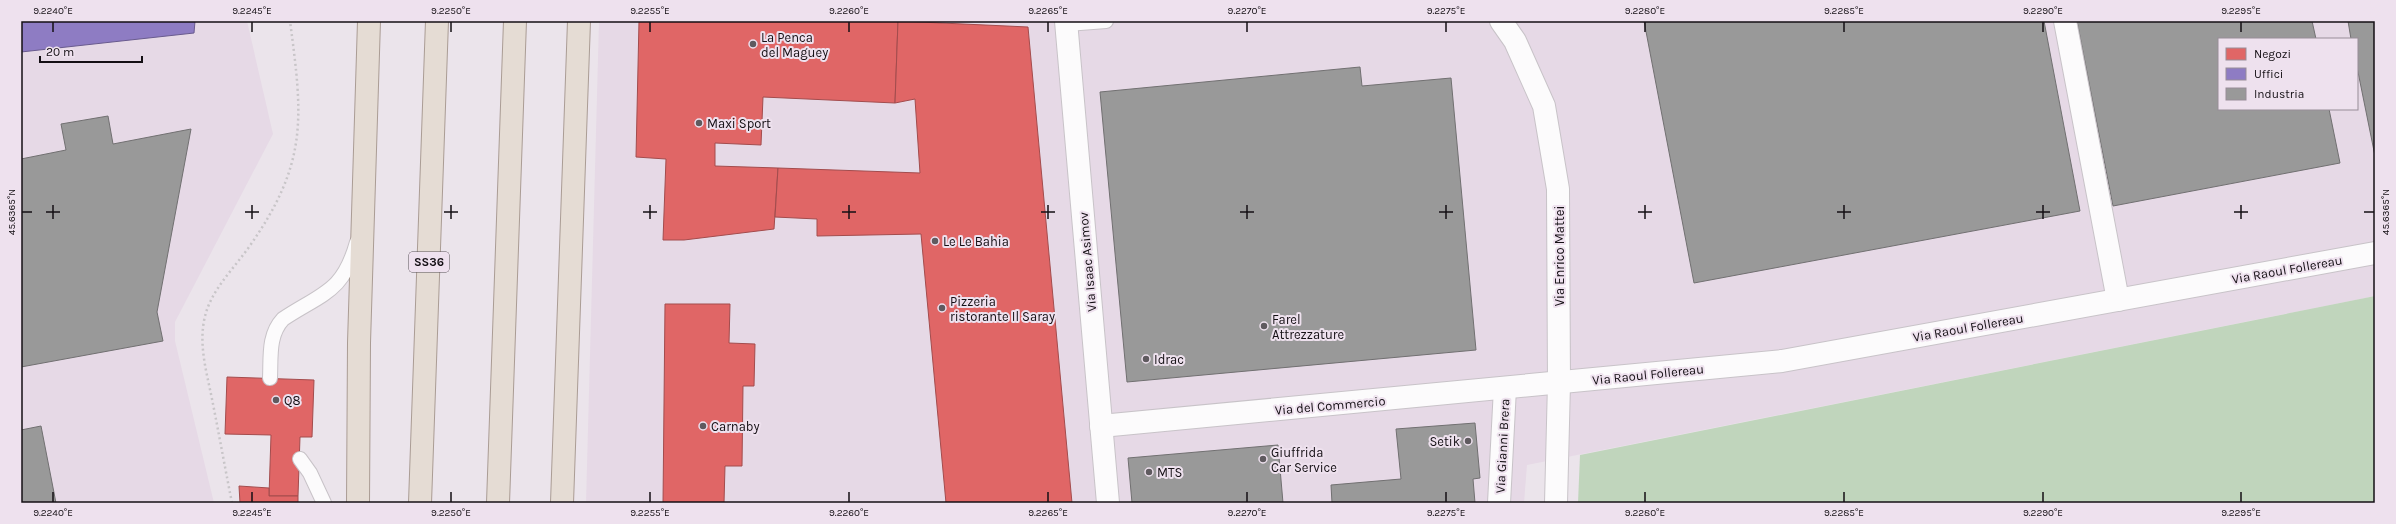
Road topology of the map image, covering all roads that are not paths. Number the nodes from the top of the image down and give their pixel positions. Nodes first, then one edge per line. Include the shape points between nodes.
1 (369, 21) edge
2 (438, 21) edge
3 (515, 21) edge
4 (579, 21) edge
5 (1106, 21) edge
6 (1501, 21) edge
7 (2065, 21) edge
8 (1067, 23) edge
9 (363, 202) junction
10 (2375, 253) edge
11 (2118, 300) junction
12 (270, 378) dead end
13 (1559, 383) junction
14 (1505, 388) junction
15 (1101, 426) junction
16 (300, 459) dead end
17 (324, 503) edge
18 (358, 503) edge
19 (420, 503) edge
20 (498, 503) edge
21 (562, 503) edge
22 (1108, 503) edge
23 (1499, 503) edge
24 (1556, 503) edge

1 - 9 highway
2 - 19 highway, SS36
3 - 20 highway
4 - 21 highway
5 - 8 lane
6 - 13 street, Via Enrico Mattei via 1515,41 1544,106 1558,189
7 - 11 street
8 - 15 street, Via Isaac Asimov
9 - 12 lane via 355,249 339,282 327,294 283,319 273,332
9 - 18 highway
10 - 11 street, Via Raoul Follereau
11 - 13 street, Via Raoul Follereau via 1782,361
13 - 14 street, Via del Commercio
13 - 24 street, Via Enrico Mattei
14 - 15 street, Via del Commercio
14 - 23 street, Via Gianni Brera
15 - 22 street, Via Isaac Asimov
16 - 17 lane via 310,473

